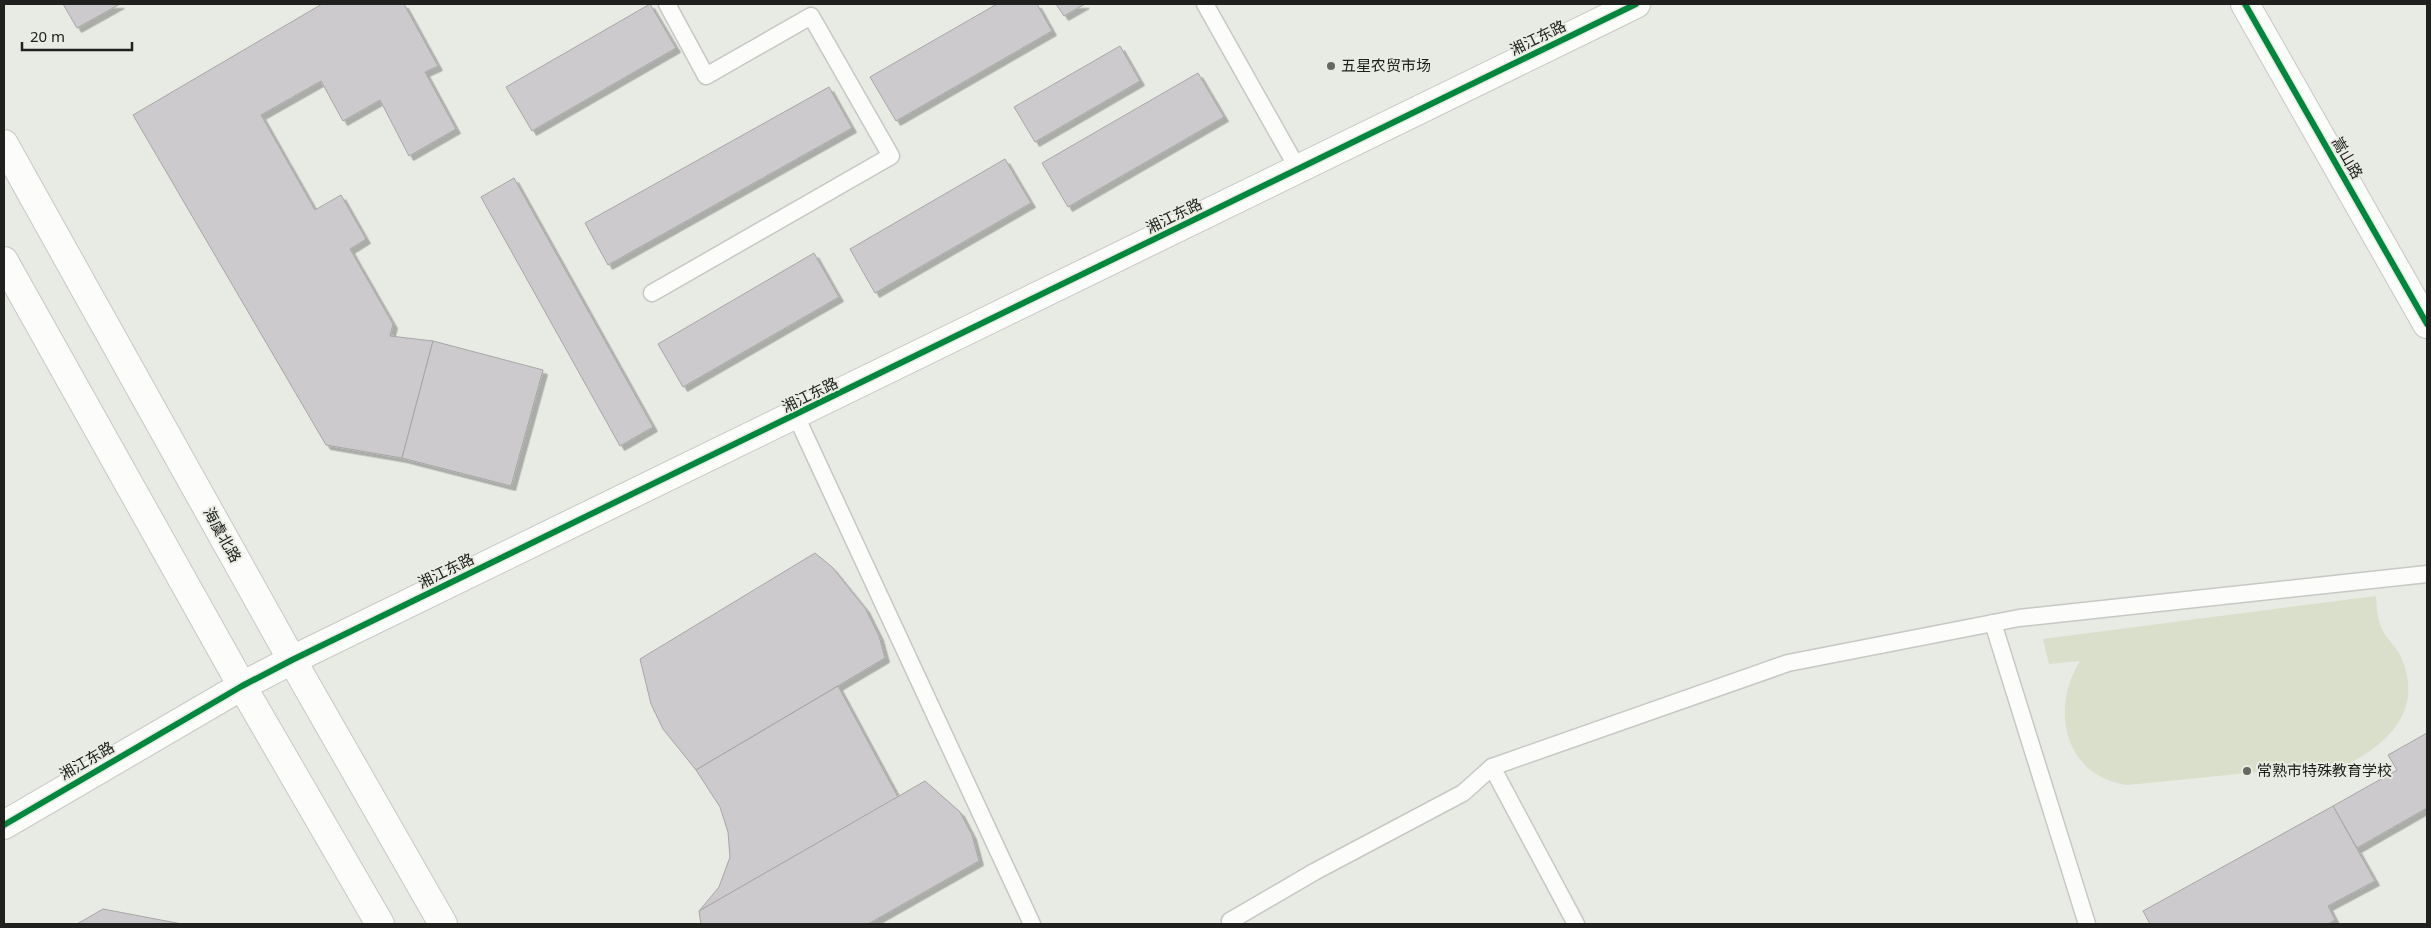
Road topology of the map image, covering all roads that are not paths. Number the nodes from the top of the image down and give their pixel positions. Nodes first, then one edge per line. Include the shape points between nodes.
1 (667, 4) edge
2 (1206, 4) edge
3 (1636, 4) edge
4 (2245, 4) edge
5 (4, 144) edge
6 (1298, 169) junction
7 (4, 260) edge
8 (652, 293) dead end
9 (2427, 324) edge
10 (796, 416) junction
11 (2427, 574) edge
12 (1993, 623) junction
13 (292, 660) junction
14 (242, 686) junction
15 (1492, 767) junction
16 (4, 825) edge
17 (380, 924) edge
18 (443, 924) edge
19 (1032, 924) edge
20 (1232, 924) edge
21 (1576, 924) edge
22 (2087, 924) edge

1 - 8 lane via 706,76 811,16 891,156
2 - 6 lane
3 - 6 street, 湘江东路
4 - 9 street, 嵩山路
5 - 13 street, 海虞北路
6 - 10 street, 湘江东路
7 - 14 street
10 - 13 street, 湘江东路
10 - 19 lane
11 - 12 lane
12 - 15 lane via 1788,663
12 - 22 lane
13 - 14 street, 湘江东路
13 - 18 street, 海虞北路
14 - 16 street, 湘江东路
14 - 17 street
15 - 20 lane via 1463,793 1314,872 1230,921
15 - 21 lane

